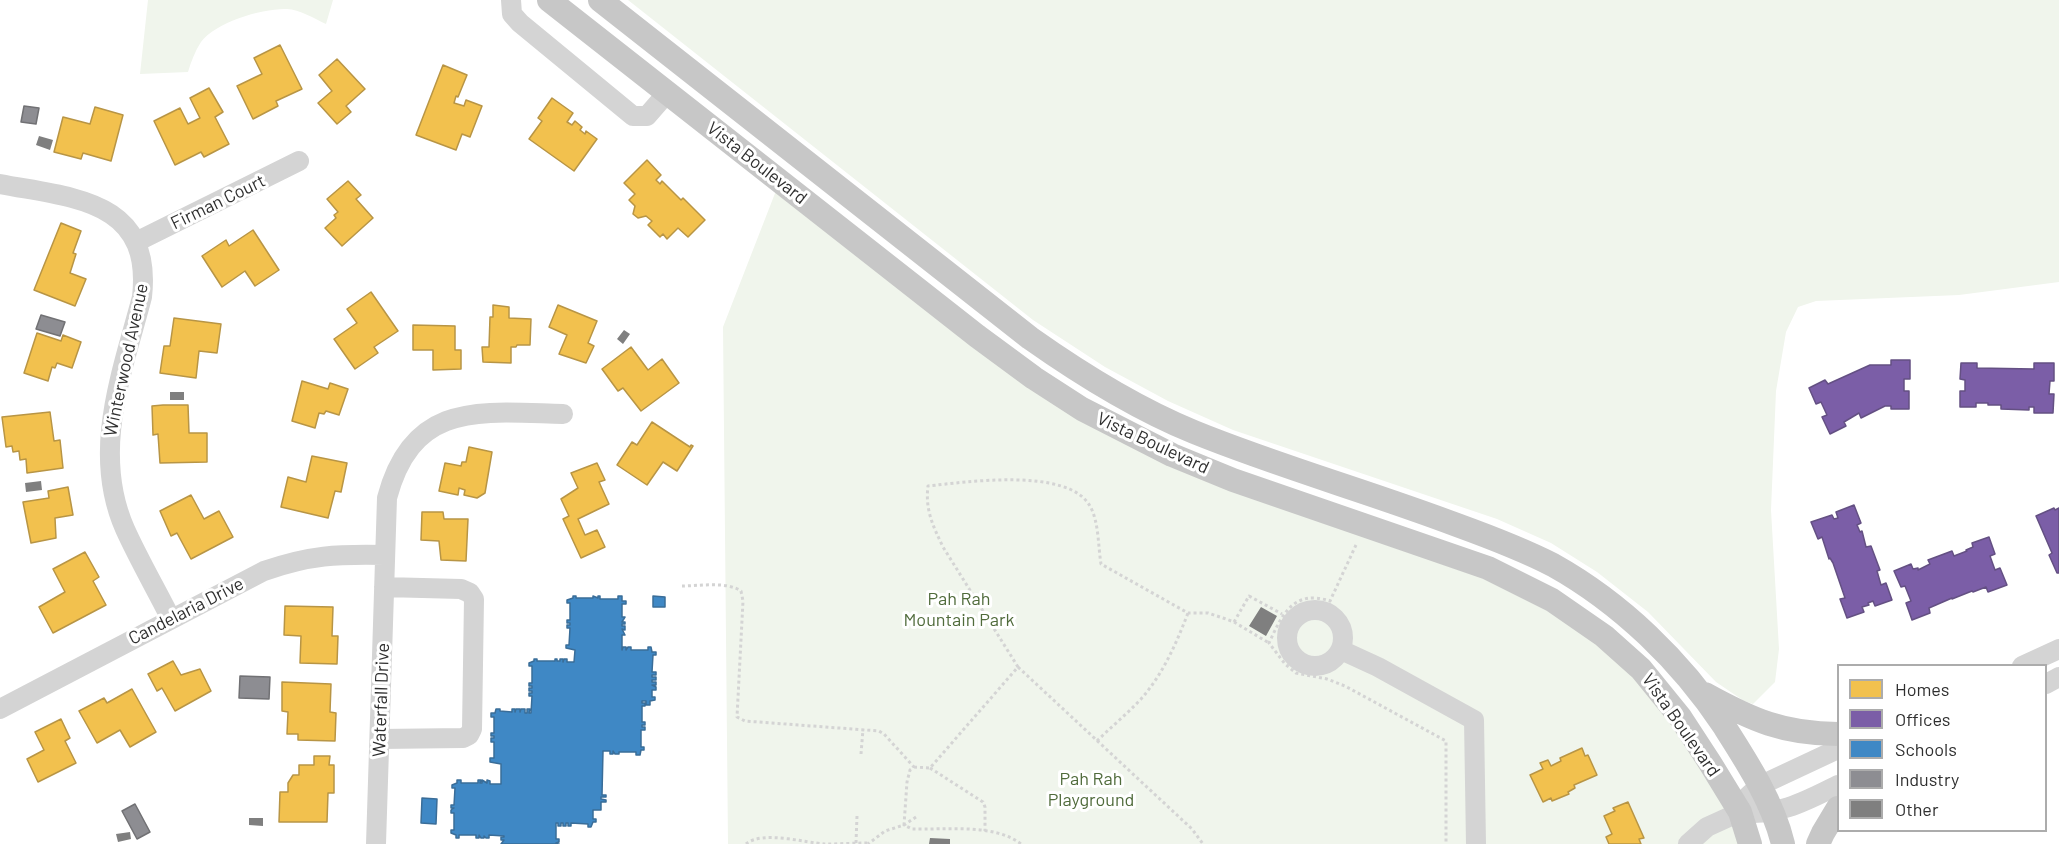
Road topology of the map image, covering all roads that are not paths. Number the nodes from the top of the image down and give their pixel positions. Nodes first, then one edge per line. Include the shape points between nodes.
1 (511, 0) edge
2 (549, 0) edge
3 (600, 0) edge
4 (667, 93) junction
5 (299, 161) dead end
6 (0, 184) edge
7 (136, 242) junction
8 (563, 414) dead end
9 (385, 555) junction
10 (384, 587) junction
11 (171, 619) junction
12 (2059, 649) edge
13 (1341, 650) dead end
14 (2026, 664) edge
15 (1696, 689) junction
16 (0, 709) edge
17 (1837, 734) edge
18 (380, 739) junction
19 (1837, 750) edge
20 (1759, 786) junction
21 (1837, 786) edge
22 (1837, 811) edge
23 (1740, 812) junction
24 (1772, 813) junction
25 (376, 844) edge
26 (1476, 844) edge
27 (1688, 844) edge
28 (1749, 844) edge
29 (1783, 844) edge
30 (1818, 844) edge

1 - 4 street via 512,14 520,23 633,116 647,116
2 - 4 main road, Vista Boulevard
3 - 15 main road, Vista Boulevard via 1030,338 1080,373 1193,432 1515,546 1554,566 1604,598
4 - 23 main road, Vista Boulevard via 977,336 1082,408 1172,455 1233,480 1488,568 1552,600 1604,636 1641,669 1680,717
5 - 7 street, Firman Court
6 - 7 street, Winterwood Avenue via 89,201 121,221
7 - 11 street, Winterwood Avenue via 142,260 142,297 112,410 109,470 124,528
8 - 9 street, Waterfall Drive via 471,414 431,429 414,443 392,478 387,498
9 - 10 street, Waterfall Drive
9 - 11 street, Candelaria Drive via 323,556 294,561 264,571
10 - 18 street, Waterfall Drive
10 - 18 street via 461,589 474,599 472,729 463,738
11 - 16 street, Candelaria Drive
12 - 14 street
13 - 26 street via 1474,720
15 - 17 main road via 1781,729
15 - 20 main road, Vista Boulevard
18 - 25 street, Waterfall Drive
19 - 20 street
20 - 23 street via 1747,797
20 - 24 main road, Vista Boulevard
21 - 24 street
22 - 30 main road
23 - 24 street
23 - 27 street via 1707,826
23 - 28 main road, Vista Boulevard
24 - 29 main road, Vista Boulevard

